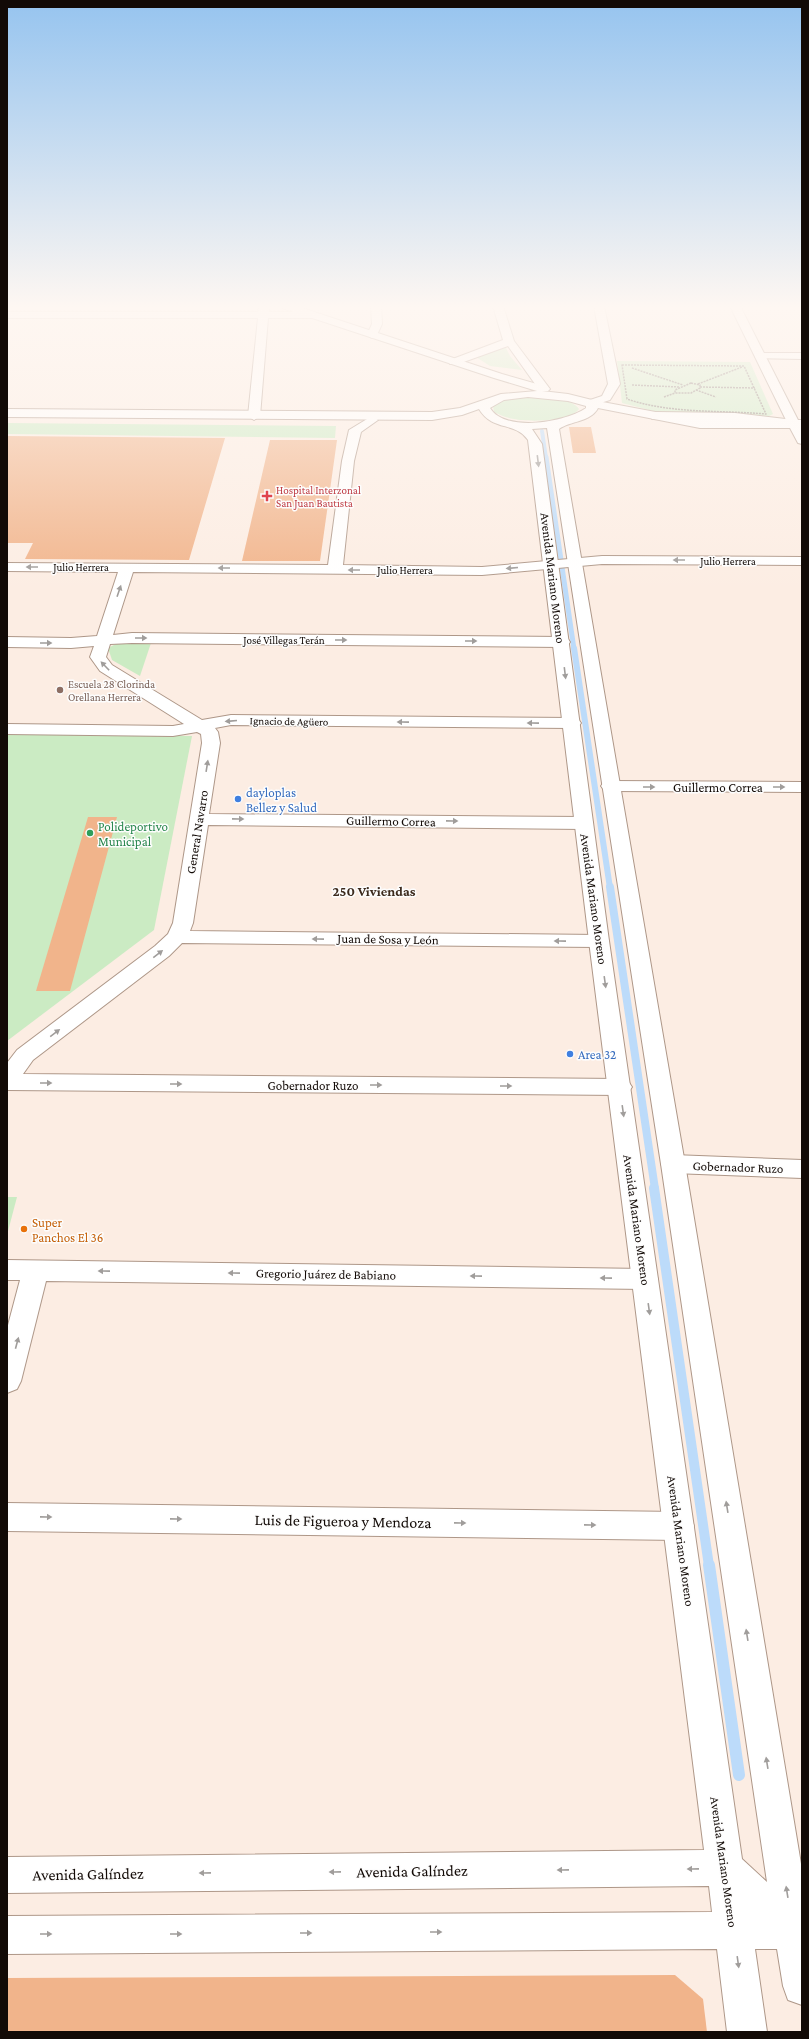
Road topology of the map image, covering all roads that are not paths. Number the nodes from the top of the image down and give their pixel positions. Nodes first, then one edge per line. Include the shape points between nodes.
1 (255, 401) edge
2 (487, 401) edge
3 (489, 401) edge
4 (582, 401) edge
5 (600, 401) edge
6 (784, 401) edge
7 (591, 404) junction
8 (7, 413) edge
9 (254, 416) junction
10 (656, 416) junction
11 (570, 419) junction
12 (372, 420) junction
13 (506, 423) junction
14 (714, 423) junction
15 (798, 424) edge
16 (802, 440) edge
17 (802, 561) edge
18 (9, 562) edge
19 (563, 564) junction
20 (127, 568) junction
21 (336, 569) junction
22 (102, 640) junction
23 (7, 642) edge
24 (562, 642) junction
25 (572, 723) junction
26 (199, 726) junction
27 (7, 729) edge
28 (610, 786) junction
29 (802, 787) edge
30 (199, 819) junction
31 (584, 823) junction
32 (177, 937) junction
33 (599, 941) junction
34 (7, 1079) edge
35 (7, 1082) edge
36 (620, 1087) junction
37 (673, 1164) junction
38 (802, 1169) edge
39 (7, 1270) edge
40 (36, 1270) junction
41 (645, 1279) junction
42 (7, 1381) edge
43 (7, 1517) edge
44 (679, 1526) junction
45 (724, 1868) junction
46 (7, 1875) edge
47 (797, 1930) edge
48 (734, 1931) junction
49 (7, 1935) edge
50 (802, 1986) edge
51 (747, 2032) edge

1 - 9 main road
2 - 9 main road via 440,416
3 - 13 main road via 484,407 484,412 493,420
4 - 7 main road
5 - 7 main road
6 - 15 main road
7 - 10 main road
7 - 11 main road via 592,409 589,412
8 - 9 main road
9 - 12 main road
10 - 14 main road
10 - 15 main road via 735,417
11 - 13 main road via 541,425
11 - 14 main road via 616,414 664,423
11 - 19 main road, Avenida Mariano Moreno via 553,428
12 - 13 main road
12 - 21 main road via 355,430 348,461
13 -> 19 main road, Avenida Mariano Moreno via 528,432 535,440
14 - 15 main road
15 - 16 main road
17 -> 19 main road, Julio Herrera via 602,560
20 -> 18 main road, Julio Herrera
19 -> 21 main road, Julio Herrera via 482,571
19 - 24 main road, Avenida Mariano Moreno
19 - 28 main road, Avenida Mariano Moreno
21 -> 20 main road, Julio Herrera
22 -> 20 main road, General Navarro
23 -> 22 main road, José Villegas Terán via 71,643
22 -> 24 main road, José Villegas Terán via 132,638
26 -> 22 main road, General Navarro via 106,668 98,657
24 -> 25 main road, Avenida Mariano Moreno
25 -> 26 main road, Ignacio de Agüero via 231,720
25 - 31 main road, Avenida Mariano Moreno
26 - 27 main road, Ignacio de Agüero via 173,731
30 -> 26 main road, General Navarro via 211,743 209,732
28 -> 29 main road, Guillermo Correa
28 - 37 main road, Avenida Mariano Moreno
30 -> 31 main road, Guillermo Correa
30 - 32 main road, General Navarro via 183,923
31 - 33 main road, Avenida Mariano Moreno
33 -> 32 main road, Juan de Sosa y León
34 -> 32 main road, General Navarro via 25,1055
33 -> 36 main road, Avenida Mariano Moreno
35 -> 36 main road, Gobernador Ruzo
36 -> 41 main road, Avenida Mariano Moreno
37 - 38 main road, Gobernador Ruzo
47 -> 37 main road, Avenida Mariano Moreno
39 - 40 main road, Gregorio Juárez de Babiano
41 -> 40 main road, Gregorio Juárez de Babiano
42 -> 40 main road
41 -> 44 main road, Avenida Mariano Moreno
43 -> 44 main road, Luis de Figueroa y Mendoza
44 - 45 main road, Avenida Mariano Moreno
45 -> 46 main road, Avenida Galíndez
45 - 47 main road
45 - 48 main road, Avenida Mariano Moreno
47 - 48 main road
47 - 50 main road, Avenida Mariano Moreno
49 -> 48 main road
48 -> 51 main road, Avenida Mariano Moreno

